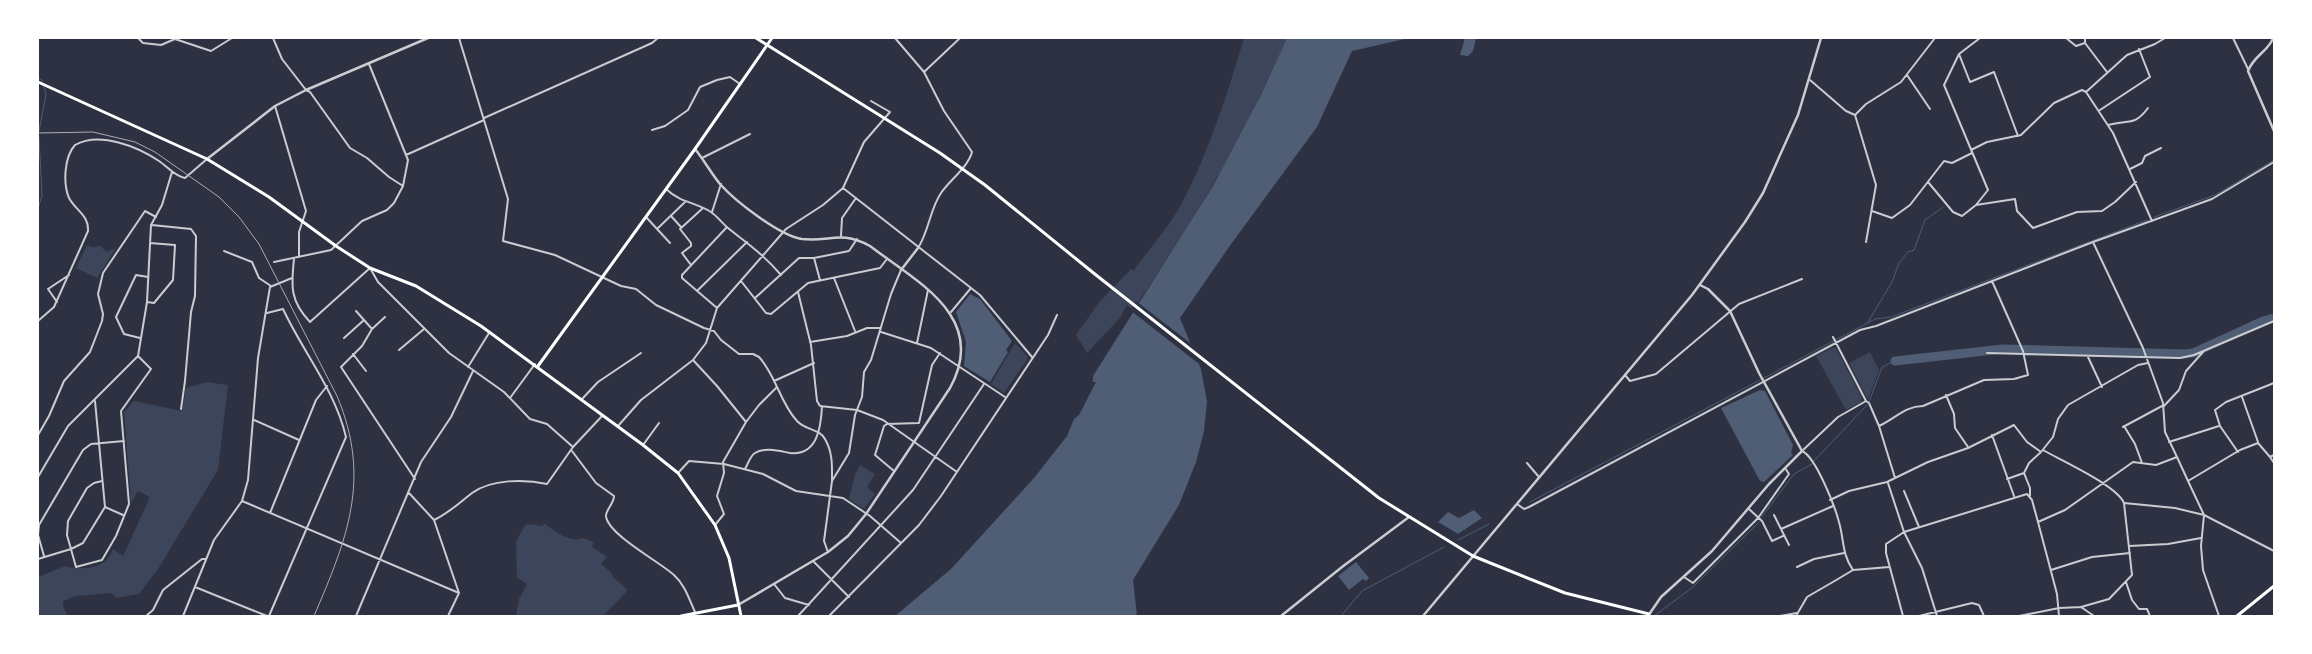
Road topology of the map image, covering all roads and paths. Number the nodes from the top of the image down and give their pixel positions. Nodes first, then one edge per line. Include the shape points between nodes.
1 (138, 38) edge
2 (232, 38) edge
3 (273, 38) edge
4 (428, 38) edge
5 (460, 38) edge
6 (658, 38) edge
7 (756, 38) edge
8 (772, 38) edge
9 (895, 38) edge
10 (960, 38) edge
11 (1821, 38) edge
12 (1935, 38) edge
13 (1980, 38) edge
14 (2066, 38) edge
15 (2085, 38) edge
16 (2164, 38) edge
17 (2233, 38) edge
18 (2273, 38) edge
19 (2085, 43) junction
20 (768, 45) junction
21 (2139, 49) junction
22 (1959, 54) junction
23 (369, 64) junction
24 (2248, 71) junction
25 (924, 72) junction
26 (2107, 72) junction
27 (1907, 75) junction
28 (1810, 80) junction
29 (39, 82) edge
30 (740, 84) junction
31 (306, 90) junction
32 (2086, 92) junction
33 (871, 101) dead end
34 (275, 106) junction
35 (2148, 108) dead end
36 (1930, 109) dead end
37 (2099, 111) junction
38 (1855, 115) junction
39 (484, 119) junction
40 (882, 119) junction
41 (2108, 125) junction
42 (652, 130) dead end
43 (2274, 131) edge
44 (750, 134) dead end
45 (2018, 136) junction
46 (2161, 148) dead end
47 (695, 149) junction
48 (1972, 151) junction
49 (406, 155) junction
50 (702, 158) junction
51 (207, 159) junction
52 (2274, 162) edge
53 (962, 168) junction
54 (2130, 169) junction
55 (172, 172) junction
56 (1928, 182) junction
57 (2136, 182) junction
58 (721, 184) junction
59 (403, 186) junction
60 (843, 188) junction
61 (666, 189) junction
62 (856, 198) junction
63 (685, 202) junction
64 (1976, 205) junction
65 (703, 208) junction
66 (1872, 211) junction
67 (712, 212) junction
68 (672, 216) junction
69 (156, 217) junction
70 (646, 217) junction
71 (303, 221) junction
72 (2152, 221) junction
73 (151, 225) junction
74 (727, 227) junction
75 (682, 228) junction
76 (657, 229) junction
77 (782, 233) junction
78 (841, 236) junction
79 (857, 239) junction
80 (747, 242) junction
81 (1866, 242) dead end
82 (2093, 242) junction
83 (150, 243) junction
84 (670, 244) dead end
85 (336, 246) junction
86 (918, 248) junction
87 (224, 250) dead end
88 (763, 254) junction
89 (299, 257) junction
90 (814, 258) junction
91 (294, 259) junction
92 (887, 259) junction
93 (274, 262) dead end
94 (691, 265) junction
95 (370, 268) junction
96 (901, 270) junction
97 (103, 272) junction
98 (69, 275) junction
99 (781, 275) junction
100 (106, 276) dead end
101 (148, 277) junction
102 (292, 278) junction
103 (603, 278) junction
104 (834, 278) junction
105 (1802, 279) dead end
106 (820, 280) junction
107 (740, 281) junction
108 (1992, 282) junction
109 (1700, 284) junction
110 (271, 286) junction
111 (971, 288) junction
112 (928, 290) junction
113 (697, 291) junction
114 (798, 292) junction
115 (755, 298) junction
116 (57, 302) junction
117 (147, 302) junction
118 (717, 308) junction
119 (1730, 310) junction
120 (356, 311) dead end
121 (267, 312) junction
122 (950, 312) junction
123 (1058, 315) dead end
124 (385, 317) dead end
125 (364, 320) junction
126 (38, 321) edge
127 (2274, 321) edge
128 (882, 328) junction
129 (372, 329) junction
130 (424, 329) junction
131 (708, 330) junction
132 (490, 332) junction
133 (855, 332) junction
134 (881, 332) junction
135 (1833, 337) dead end
136 (140, 338) junction
137 (344, 338) dead end
138 (810, 342) junction
139 (1836, 342) junction
140 (917, 343) junction
141 (399, 350) dead end
142 (2204, 351) junction
143 (641, 352) dead end
144 (1986, 353) dead end
145 (353, 354) junction
146 (940, 354) junction
147 (2024, 354) junction
148 (138, 356) junction
149 (2087, 356) junction
150 (1032, 357) junction
151 (2147, 357) junction
152 (693, 360) junction
153 (814, 363) junction
154 (2148, 363) junction
155 (537, 365) junction
156 (959, 366) junction
157 (468, 367) junction
158 (366, 371) dead end
159 (473, 371) junction
160 (1625, 375) junction
161 (774, 380) junction
162 (1764, 382) junction
163 (2274, 383) edge
164 (984, 384) junction
165 (327, 386) junction
166 (777, 387) junction
167 (2102, 387) junction
168 (1946, 395) junction
169 (1006, 397) junction
170 (2242, 397) junction
171 (510, 399) junction
172 (582, 399) junction
173 (95, 401) junction
174 (1866, 401) junction
175 (822, 406) junction
176 (2163, 406) junction
177 (181, 409) dead end
178 (857, 410) junction
179 (603, 415) junction
180 (254, 420) junction
181 (746, 422) junction
182 (659, 424) dead end
183 (887, 424) junction
184 (618, 426) junction
185 (1879, 426) junction
186 (2220, 426) junction
187 (820, 432) junction
188 (38, 434) edge
189 (1992, 435) junction
190 (299, 440) junction
191 (124, 441) junction
192 (2169, 442) junction
193 (99, 443) junction
194 (914, 443) junction
195 (2258, 443) junction
196 (643, 445) junction
197 (574, 448) junction
198 (1968, 448) junction
199 (572, 451) junction
200 (1802, 451) junction
201 (2042, 451) junction
202 (2238, 452) junction
203 (2274, 455) edge
204 (936, 457) junction
205 (2177, 457) junction
206 (2270, 457) junction
207 (1527, 463) dead end
208 (724, 464) junction
209 (2142, 464) junction
210 (2274, 464) edge
211 (1785, 468) junction
212 (745, 469) junction
213 (894, 471) junction
214 (957, 472) junction
215 (678, 473) junction
216 (2024, 473) junction
217 (38, 477) edge
218 (1539, 477) junction
219 (1895, 478) junction
220 (415, 479) junction
221 (2008, 479) junction
222 (102, 481) junction
223 (832, 481) junction
224 (1887, 482) junction
225 (2188, 482) junction
226 (2103, 483) junction
227 (1904, 491) dead end
228 (409, 493) junction
229 (828, 496) junction
230 (2014, 496) junction
231 (2030, 496) junction
232 (1830, 500) junction
233 (242, 501) junction
234 (2124, 503) junction
235 (1517, 504) junction
236 (1833, 506) junction
237 (105, 507) junction
238 (1749, 509) junction
239 (270, 513) junction
240 (866, 514) junction
241 (124, 515) junction
242 (2204, 515) junction
243 (1774, 516) dead end
244 (1410, 517) junction
245 (1758, 518) junction
246 (434, 520) junction
247 (2038, 522) junction
248 (715, 525) junction
249 (881, 526) junction
250 (1919, 527) junction
251 (307, 529) junction
252 (1781, 530) junction
253 (1904, 532) junction
254 (1784, 536) junction
255 (2202, 538) junction
256 (901, 543) junction
257 (1789, 546) dead end
258 (2129, 546) junction
259 (71, 549) junction
260 (2274, 551) edge
261 (828, 552) junction
262 (1844, 552) junction
263 (2130, 553) junction
264 (1473, 556) junction
265 (44, 557) junction
266 (38, 559) edge
267 (206, 559) junction
268 (380, 561) junction
269 (813, 561) junction
270 (1797, 567) dead end
271 (1889, 567) junction
272 (1853, 570) junction
273 (2050, 570) junction
274 (1684, 576) junction
275 (833, 580) junction
276 (2126, 581) junction
277 (774, 584) junction
278 (2274, 586) edge
279 (195, 587) junction
280 (459, 593) junction
281 (849, 597) junction
282 (738, 605) junction
283 (809, 605) junction
284 (2081, 607) junction
285 (2059, 608) junction
286 (696, 612) junction
287 (1934, 612) junction
288 (1798, 613) junction
289 (449, 615) edge
290 (1649, 615) edge
291 (146, 616) edge
292 (183, 616) edge
293 (268, 616) edge
294 (356, 616) edge
295 (454, 616) edge
296 (681, 616) edge
297 (699, 616) edge
298 (741, 616) edge
299 (798, 616) edge
300 (830, 616) edge
301 (1281, 616) edge
302 (1423, 616) edge
303 (1780, 616) edge
304 (1796, 616) edge
305 (1903, 616) edge
306 (1919, 616) edge
307 (1936, 616) edge
308 (1984, 616) edge
309 (2019, 616) edge
310 (2060, 616) edge
311 (2094, 616) edge
312 (2150, 616) edge
313 (2219, 616) edge
314 (2238, 616) edge

1 - 2 street via 143,43 161,45 175,39 211,51
3 - 31 street via 282,59
4 - 23 street
5 - 39 street
6 - 39 street
7 - 20 main road
8 - 20 main road
9 - 25 street
10 - 25 street
11 - 28 street
12 - 27 street
13 - 22 street
14 - 19 street via 2076,46
15 - 19 street
16 - 21 street
17 - 24 street
18 - 24 street via 2269,46 2252,60
19 - 26 street
20 - 30 main road
20 - 40 main road
21 - 26 street
21 - 37 street via 2150,77
22 - 45 street via 1970,82 1994,72
22 - 48 street via 1944,85
23 - 31 street
23 - 49 street
24 - 43 street
25 - 53 street via 944,111 971,149 972,154
26 - 32 street
27 - 36 street
27 - 38 street
28 - 38 street
28 - 109 street via 1763,193
29 - 51 main road
30 - 42 street via 730,77 707,83 700,88 688,110 665,126
30 - 47 main road
31 - 34 street
31 - 59 street via 350,148
32 - 37 street
32 - 45 street via 2082,90 2054,103
33 - 40 street via 890,112
34 - 51 street
34 - 71 street via 306,210
35 - 41 street via 2140,120
37 - 41 street
38 - 66 street via 1875,178
39 - 49 street
39 - 103 street via 508,199 503,241 555,255
40 - 53 main road
40 - 60 street via 864,142
41 - 54 street
44 - 50 street
45 - 48 street via 1987,142
46 - 54 street via 2145,156 2142,164
47 - 50 street
47 - 61 main road
48 - 56 street via 1952,163 1944,161
48 - 64 street via 1988,190
49 - 59 street via 408,168
50 - 58 street
51 - 55 street via 185,178
51 - 71 main road
52 - 72 street via 2212,199
53 - 86 street via 939,197
53 - 244 main road via 1346,472
54 - 57 street
55 - 69 street
55 - 98 street via 145,153 115,143 86,140 71,149 67,160 68,193 88,225
56 - 64 street via 1953,212 1962,216
56 - 66 street via 1910,205 1892,218
57 - 64 street via 2102,211 2077,212 2032,228 2017,211 2015,199
57 - 72 street
58 - 67 street
58 - 77 street
59 - 85 street via 387,210 362,221
60 - 62 street
60 - 77 street
61 - 63 street via 676,199
61 - 70 main road
62 - 78 street via 842,218
62 - 86 street
63 - 65 street
63 - 68 street
65 - 67 street
65 - 75 street
66 - 81 street
67 - 74 street
68 - 75 street
68 - 76 street
69 - 73 street
69 - 97 street via 145,211
70 - 76 street
70 - 103 main road
71 - 85 main road
71 - 89 street via 299,232
72 - 82 street
73 - 83 street
73 - 177 street via 191,229 196,236 195,296
74 - 80 street
74 - 94 street
75 - 94 street via 680,231 691,246 682,253
76 - 84 street
77 - 78 street via 805,239
77 - 88 street
78 - 79 street
79 - 90 street via 848,251
79 - 92 street
80 - 88 street
80 - 113 street
82 - 108 street
82 - 151 street
83 - 101 street
83 - 117 street via 175,245 173,280 154,303
85 - 89 street
85 - 95 main road
86 - 96 street
86 - 111 street
87 - 110 street via 252,262 260,278
88 - 99 street
88 - 107 street
89 - 91 street
90 - 99 street via 800,258
90 - 106 street
91 - 93 street
91 - 102 street
92 - 96 street
92 - 104 street via 880,268
94 - 113 street via 682,278
95 - 102 street via 310,322 295,302
95 - 130 street via 378,282
95 - 132 main road via 431,294
96 - 112 street
96 - 128 street
97 - 100 street
97 - 188 street via 98,294 103,314 99,331 90,352 64,381
98 - 116 street
98 - 116 street via 48,290
99 - 115 street
101 - 117 street
101 - 136 street via 136,275 116,317 124,334
102 - 110 street
103 - 131 street via 636,289 656,304
103 - 155 main road
104 - 106 street
104 - 133 street
105 - 119 street
106 - 114 street via 802,286
107 - 115 street
107 - 118 street
108 - 139 street
108 - 147 street
109 - 119 street
109 - 160 street
110 - 121 street
111 - 122 street
111 - 150 street
112 - 122 street
112 - 140 street
113 - 118 street
114 - 115 street via 771,314 766,313
114 - 138 street
116 - 126 street
117 - 136 street
118 - 131 street
119 - 160 street via 1656,374 1630,381
119 - 162 street
120 - 125 street
121 - 165 street via 283,309 296,338
121 - 180 street via 258,358
122 - 156 street via 961,344
123 - 150 street
124 - 129 street
125 - 129 street
125 - 137 street
127 - 142 street
128 - 133 street
128 - 134 street
129 - 145 street
130 - 141 street
130 - 157 street via 449,354
131 - 152 street via 706,343
131 - 161 street via 714,331 739,354 759,357
132 - 155 main road
132 - 157 street
133 - 138 street
134 - 140 street
134 - 178 street via 864,372 862,397
135 - 139 street
136 - 148 street
138 - 153 street
139 - 162 street
139 - 174 street
140 - 146 street
142 - 151 street via 2180,358
142 - 176 street via 2186,372 2179,390
143 - 172 street via 604,377
144 - 147 street
145 - 158 street
145 - 220 street via 341,366
146 - 156 street
146 - 183 street via 932,365 919,423
147 - 149 street
147 - 168 street via 2028,375 1984,380
148 - 173 street
148 - 191 street via 151,369 121,411
149 - 151 street
149 - 167 street
150 - 169 street
151 - 154 street
152 - 181 street
152 - 184 street via 642,400
153 - 161 street
153 - 175 street via 817,401
154 - 167 street via 2138,365
154 - 176 street
155 - 171 street
155 - 172 main road
156 - 164 street
156 - 194 street via 950,388
157 - 159 street
159 - 171 street
159 - 220 street via 451,416 421,462
160 - 218 street
161 - 166 street
162 - 200 street
162 - 235 street via 1529,507 1524,509
163 - 170 street
164 - 169 street
164 - 204 street
165 - 190 street via 316,400
165 - 251 street via 346,437
166 - 181 street
166 - 187 street via 797,421 810,430
167 - 201 street via 2068,405 2058,419 2053,437
168 - 185 street via 1901,412 1895,419
168 - 198 street via 1954,414 1955,428
169 - 214 street
170 - 186 street via 2215,410
170 - 195 street
171 - 197 street via 530,419 547,424
172 - 179 main road
173 - 193 street
173 - 217 street via 68,426
174 - 185 street
174 - 200 street via 1838,416
175 - 178 street
175 - 187 street
176 - 192 street
176 - 209 street via 2123,426 2135,444
178 - 183 street
178 - 223 street via 849,453
179 - 184 main road
179 - 197 street
180 - 190 street
180 - 233 street via 248,480
181 - 208 street
182 - 196 street
183 - 194 street
183 - 213 street via 875,455
184 - 196 main road
185 - 219 street
186 - 192 street
186 - 202 street
187 - 212 street via 815,442 804,450 754,454
187 - 223 street via 832,456
189 - 198 street
189 - 201 street via 2014,425 2027,442
189 - 221 street
190 - 239 street
191 - 193 street
191 - 241 street via 129,500
192 - 205 street
193 - 222 street
193 - 265 street via 83,450 40,522 38,535
194 - 204 street
194 - 213 street
195 - 202 street
195 - 206 street
196 - 215 main road
197 - 199 street
198 - 219 street
199 - 246 street via 547,484 510,481 492,485 473,492 449,513
199 - 286 street via 596,483 614,496 606,514 608,522 632,546 675,575
200 - 211 street
200 - 232 street via 1814,463
201 - 216 street via 2028,463
201 - 226 street
202 - 225 street
203 - 206 street
204 - 214 street
204 - 249 street via 914,490
205 - 209 street via 2156,465
205 - 225 street
206 - 210 street
207 - 218 street
208 - 212 street
208 - 215 street via 689,461
208 - 248 street via 717,493 724,514
209 - 226 street via 2127,465
211 - 238 street
211 - 245 street via 1789,474
212 - 229 street via 796,491
213 - 240 street
214 - 256 street
215 - 248 main road
216 - 221 street
216 - 231 street
218 - 235 street
219 - 224 street
220 - 228 street
221 - 230 street
222 - 237 street
222 - 259 street via 87,488 68,521
223 - 229 street
224 - 232 street via 1850,491
224 - 253 street
225 - 242 street
226 - 234 street via 2121,496
226 - 247 street via 2065,510
227 - 250 street
228 - 246 street
228 - 268 street
229 - 240 street via 843,498
229 - 261 street via 824,541
230 - 231 street
230 - 250 street
231 - 247 street
232 - 236 street
233 - 239 street
233 - 267 street via 214,540
234 - 242 street via 2175,508
234 - 258 street
235 - 264 street
236 - 252 street
236 - 262 street via 1840,523
237 - 241 street
237 - 259 street via 83,543
238 - 245 street
238 - 274 street via 1712,551
239 - 251 street
240 - 249 street
240 - 261 street via 848,536
241 - 259 street via 100,562 76,566
242 - 255 street
242 - 260 street
243 - 252 street
244 - 264 main road
244 - 301 street
245 - 254 street via 1772,541
245 - 274 street via 1693,583
246 - 280 street
247 - 273 street
248 - 282 main road via 726,548
249 - 256 street
249 - 275 street
250 - 253 street
251 - 268 street
251 - 293 street
252 - 254 street
253 - 271 street via 1886,544
253 - 287 street via 1922,568
254 - 257 street
255 - 258 street
255 - 313 street via 2203,570
256 - 281 street
258 - 263 street
259 - 265 street
261 - 269 street
262 - 270 street
262 - 272 street
263 - 273 street via 2092,557
263 - 276 street via 2132,575
264 - 290 main road via 1565,593
264 - 302 street
265 - 266 street
267 - 279 street
267 - 291 street via 164,590
268 - 280 street
268 - 294 street
269 - 275 street
269 - 277 street
271 - 272 street
271 - 305 street
272 - 288 street via 1807,597
273 - 285 street
274 - 290 street via 1661,597
275 - 281 street
275 - 283 street
276 - 284 street via 2109,599
276 - 312 street via 2136,606 2147,608
277 - 282 street
277 - 283 street via 785,598
278 - 314 main road
279 - 292 street
279 - 293 street
280 - 289 street
281 - 300 street
282 - 286 main road
282 - 298 main road
283 - 299 street
284 - 285 street
284 - 311 street
285 - 309 street
285 - 310 street
286 - 296 main road
286 - 297 street
287 - 306 street
287 - 307 street
287 - 308 street via 1972,603 1979,605
288 - 303 street
288 - 304 street
289 - 295 street

